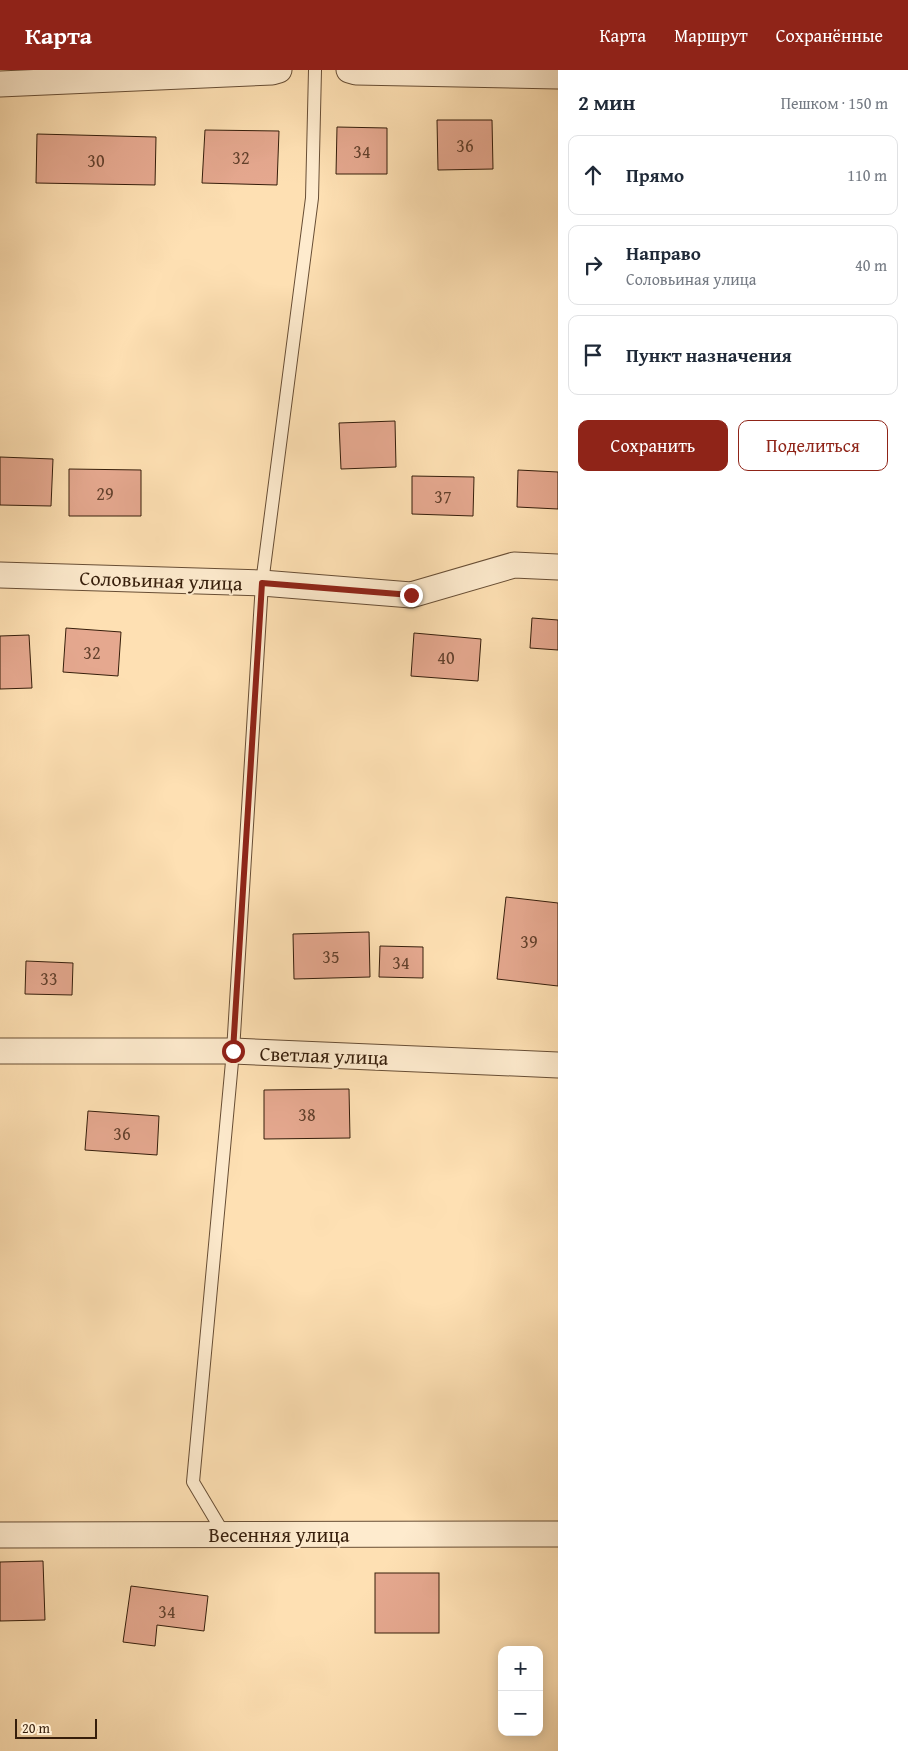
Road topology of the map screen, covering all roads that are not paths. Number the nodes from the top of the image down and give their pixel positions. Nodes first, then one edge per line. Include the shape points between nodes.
1 (279, 70) edge
2 (315, 70) edge
3 (349, 70) edge
4 (558, 76) edge
5 (0, 84) edge
6 (558, 567) edge
7 (0, 575) edge
8 (262, 583) junction
9 (0, 1051) edge
10 (233, 1051) junction
11 (558, 1065) edge
12 (224, 1534) junction
13 (558, 1534) edge
14 (0, 1535) edge

1 - 5 street
2 - 8 lane via 312,198
3 - 4 street
6 - 8 street, Соловьиная улица via 514,565 411,595
7 - 8 street, Соловьиная улица
8 - 10 lane
9 - 10 street, Светлая улица
10 - 11 street, Светлая улица
10 - 12 lane via 193,1482
12 - 13 street, Весенняя улица
12 - 14 street, Весенняя улица

